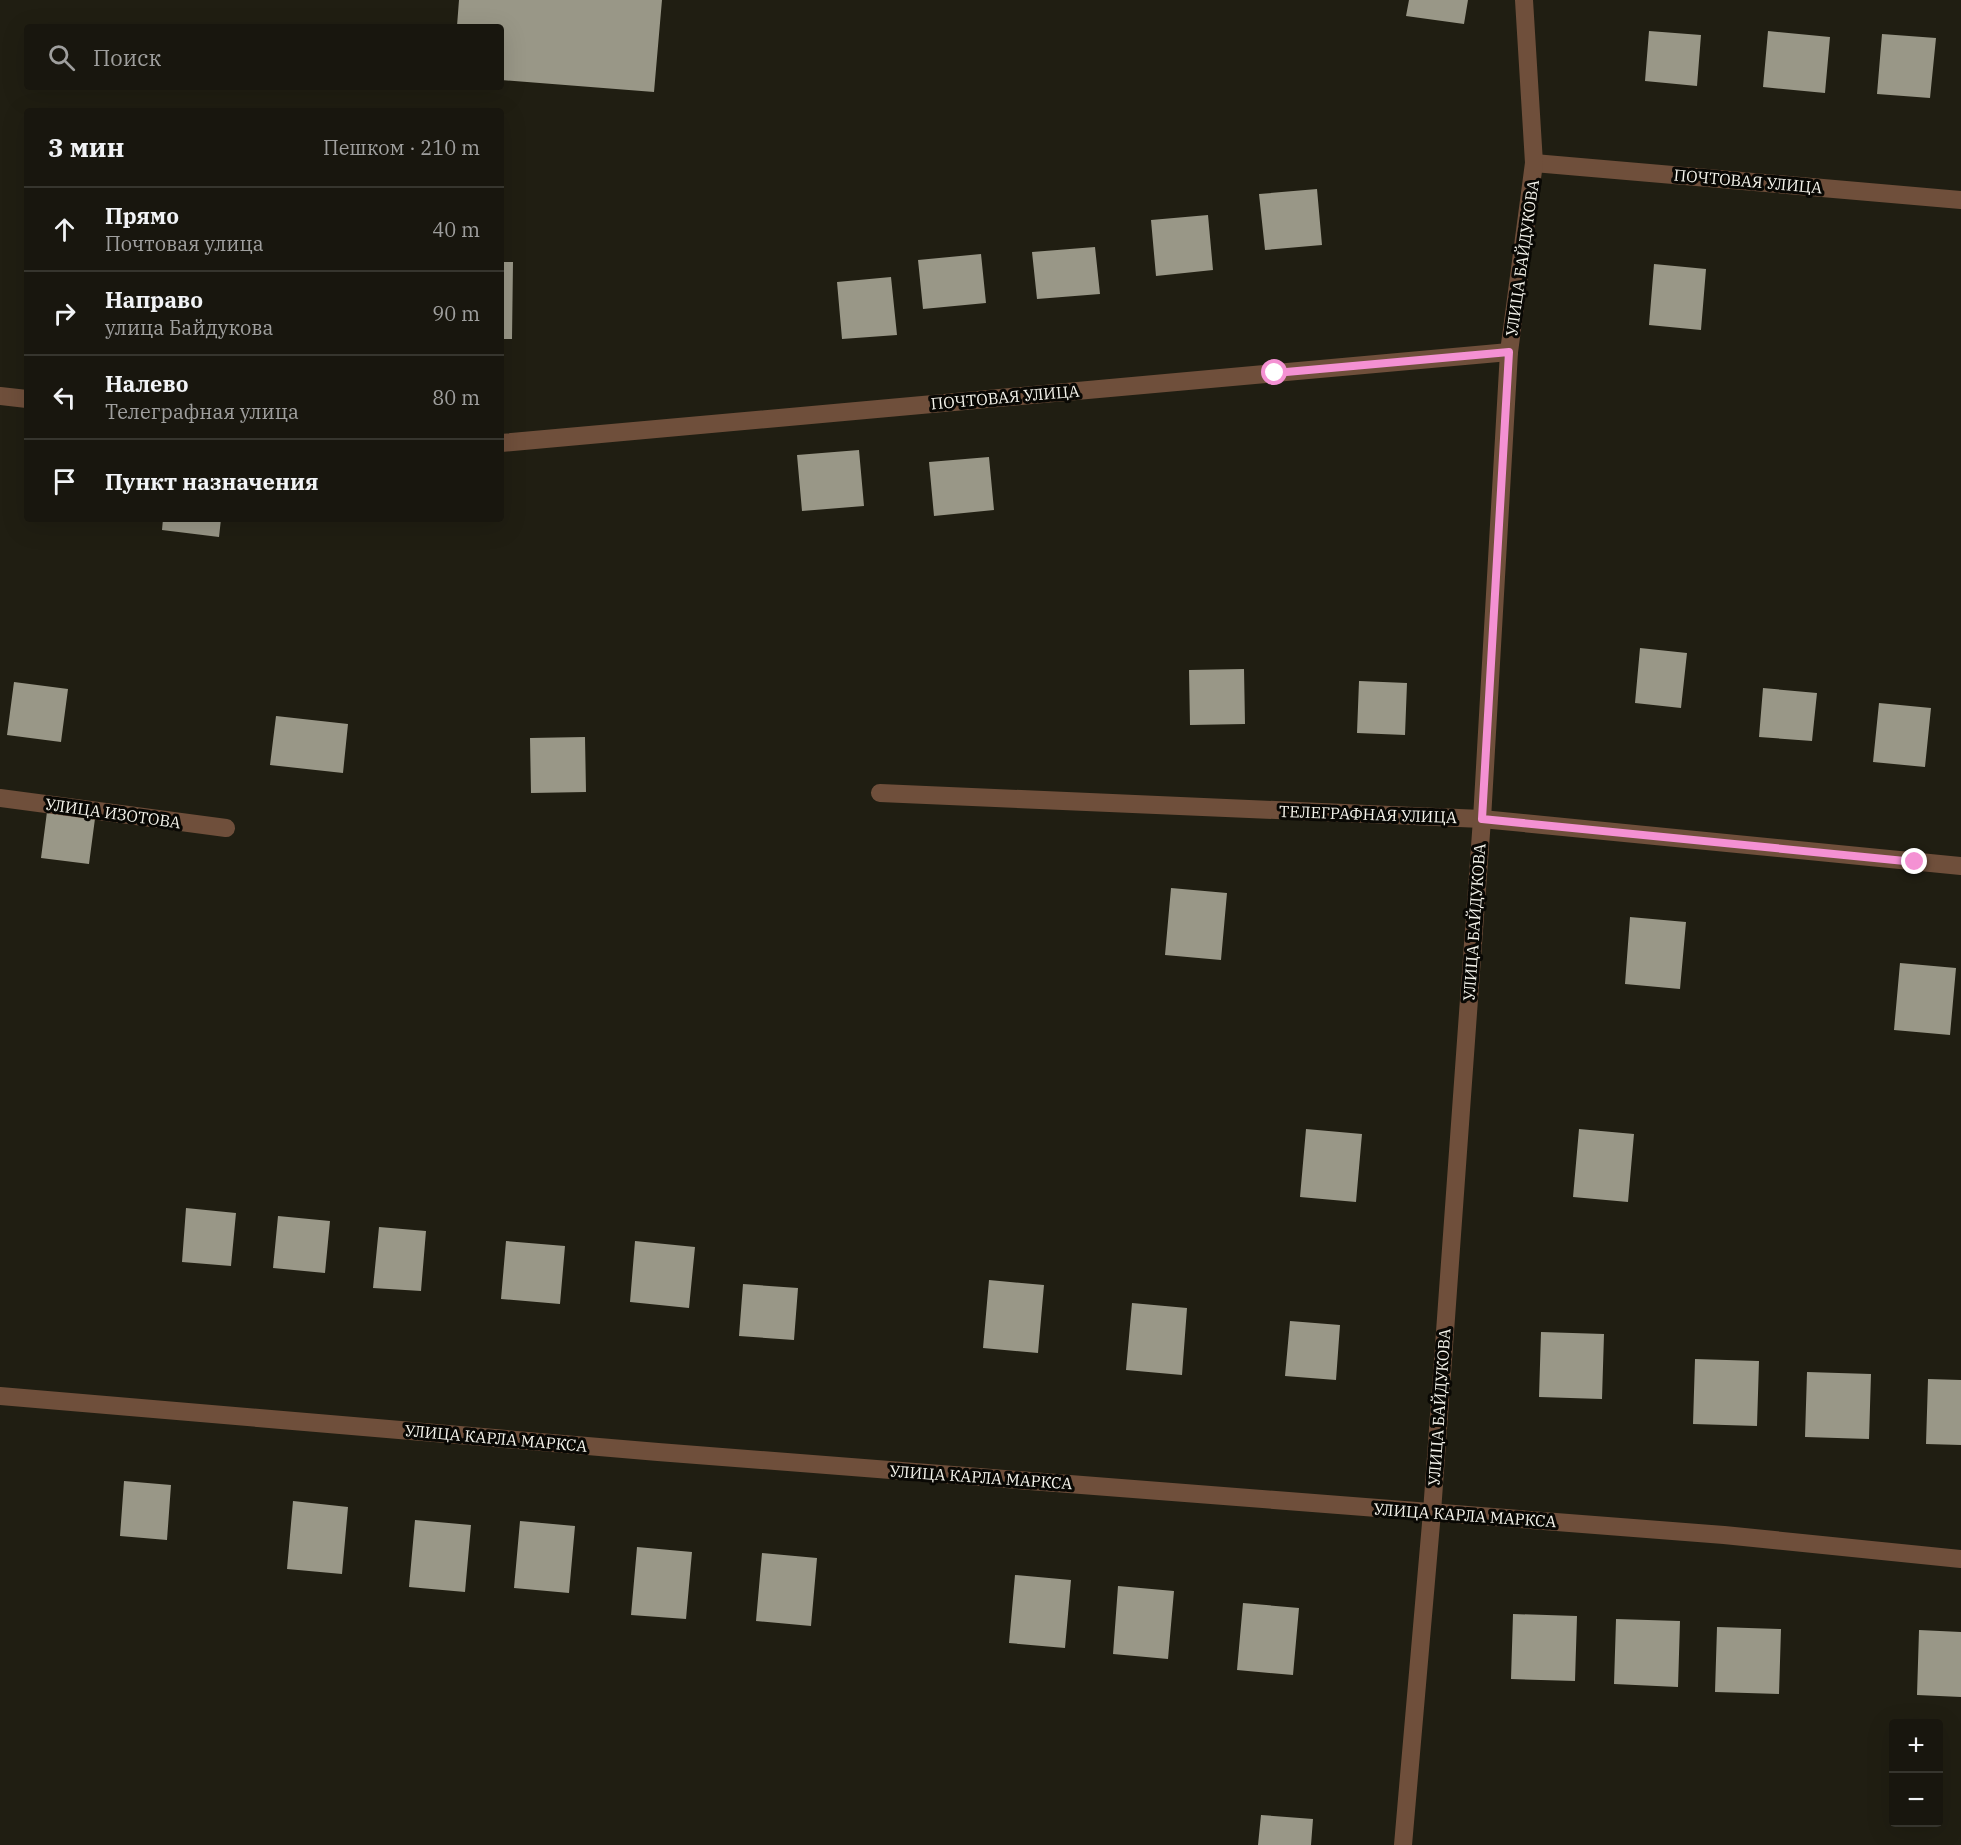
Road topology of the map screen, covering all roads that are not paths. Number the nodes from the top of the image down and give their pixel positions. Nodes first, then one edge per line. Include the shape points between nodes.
1 (1524, 0) edge
2 (1534, 163) junction
3 (1961, 200) edge
4 (1509, 352) junction
5 (0, 396) edge
6 (24, 399) edge
7 (504, 443) edge
8 (880, 794) dead end
9 (0, 798) edge
10 (1482, 819) junction
11 (226, 828) dead end
12 (1961, 866) edge
13 (0, 1396) edge
14 (1432, 1512) junction
15 (1961, 1559) edge
16 (1403, 1845) edge

1 - 2 street, УЛИЦА БАЙДУКОВА
2 - 3 street, ПОЧТОВАЯ УЛИЦА
2 - 4 street, УЛИЦА БАЙДУКОВА
4 - 7 street, ПОЧТОВАЯ УЛИЦА
4 - 10 street, УЛИЦА БАЙДУКОВА
5 - 6 street
8 - 10 street, ТЕЛЕГРАФНАЯ УЛИЦА
9 - 11 street, УЛИЦА ИЗОТОВА
10 - 12 street, ТЕЛЕГРАФНАЯ УЛИЦА
10 - 14 street, УЛИЦА БАЙДУКОВА
13 - 14 street, УЛИЦА КАРЛА МАРКСА
14 - 15 street, УЛИЦА КАРЛА МАРКСА
14 - 16 street, УЛИЦА БАЙДУКОВА

